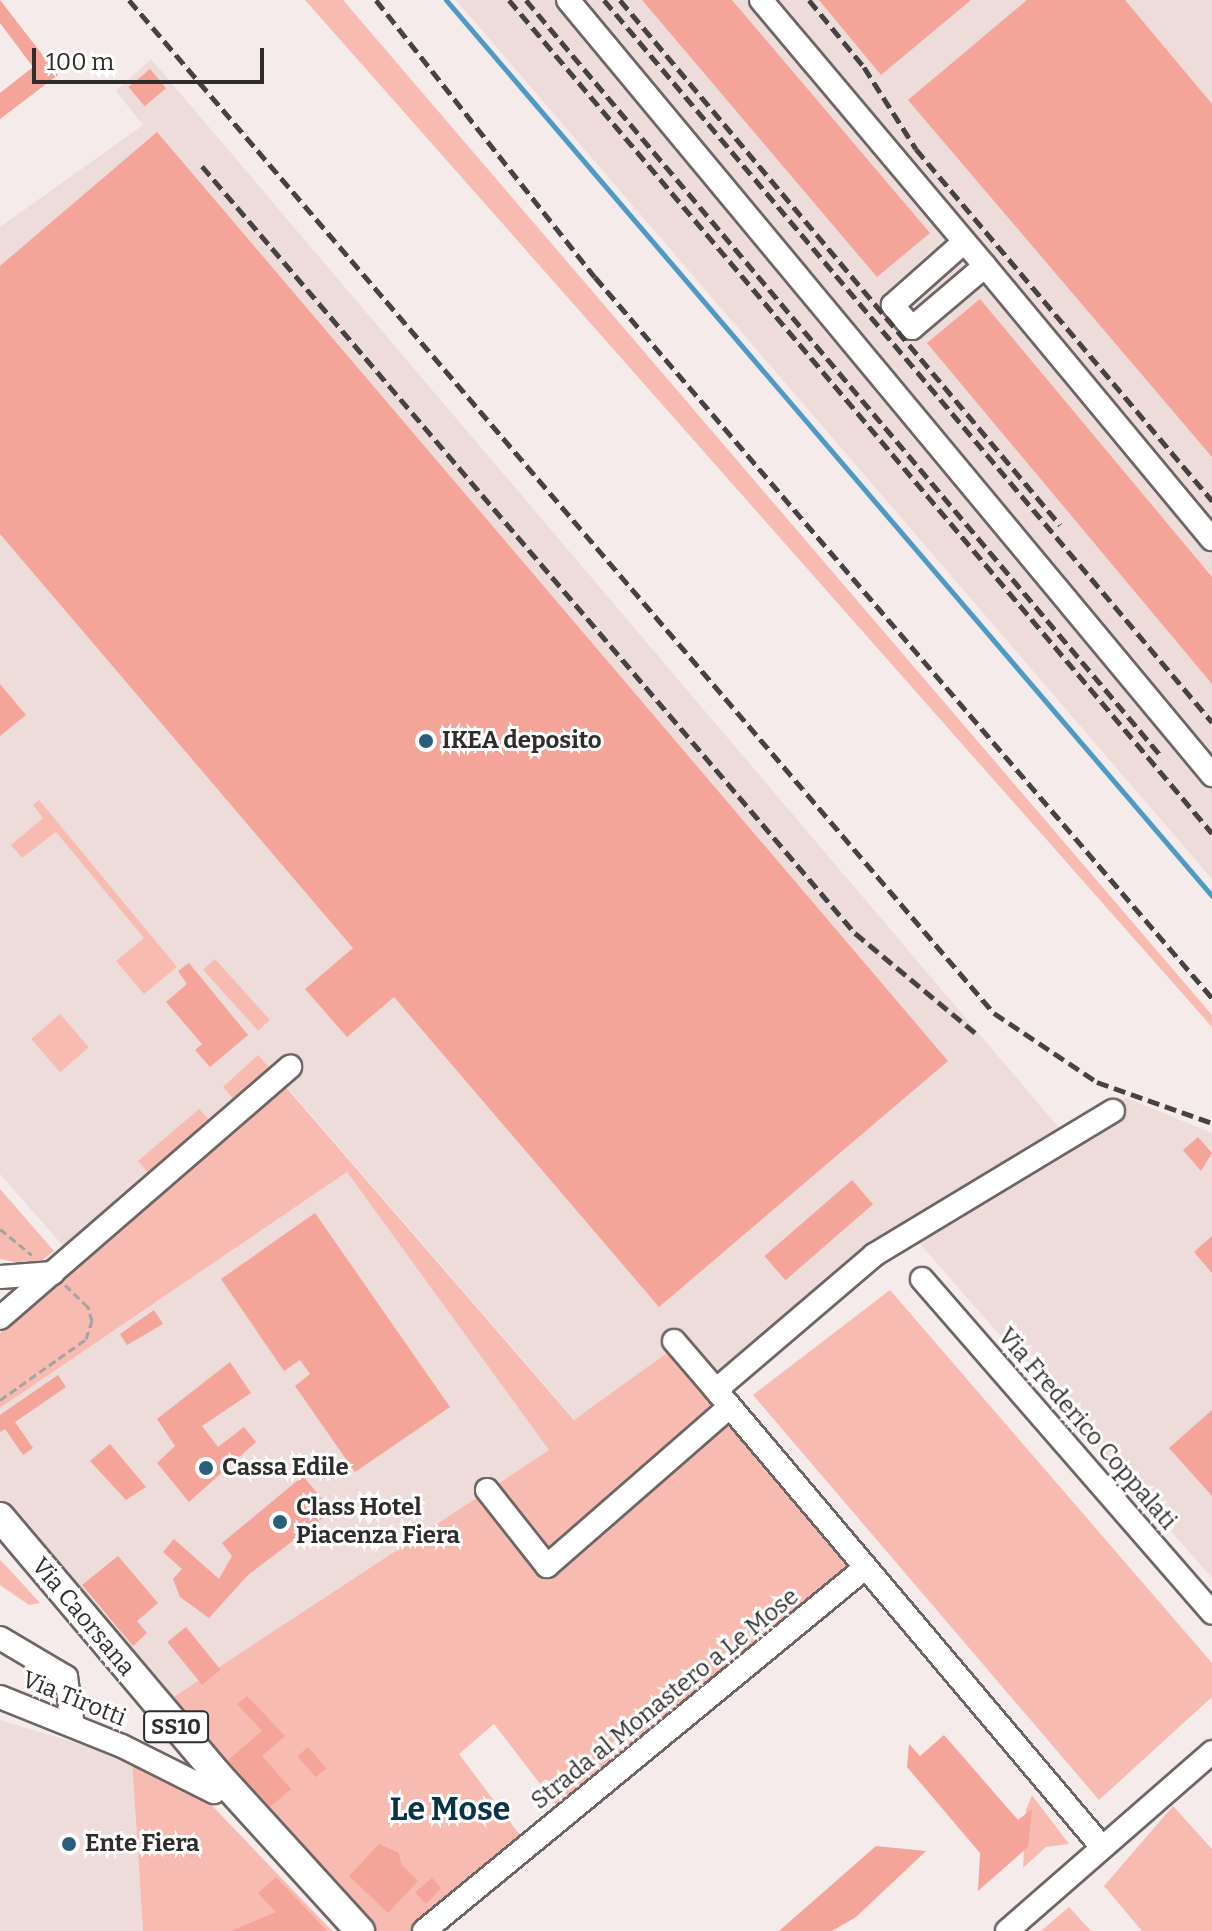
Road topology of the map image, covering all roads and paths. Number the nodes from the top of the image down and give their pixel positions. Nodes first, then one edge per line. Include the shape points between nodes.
1 (568, 0) edge
2 (761, 0) edge
3 (964, 242) junction
4 (985, 266) junction
5 (1212, 539) edge
6 (1212, 775) edge
7 (290, 1067) dead end
8 (1113, 1111) dead end
9 (0, 1229) edge
10 (53, 1273) junction
11 (0, 1277) edge
12 (922, 1279) dead end
13 (0, 1318) edge
14 (674, 1341) dead end
15 (723, 1399) junction
16 (0, 1400) edge
17 (487, 1490) dead end
18 (0, 1517) edge
19 (0, 1542) edge
20 (865, 1568) junction
21 (1212, 1613) edge
22 (0, 1638) edge
23 (0, 1697) edge
24 (73, 1726) junction
25 (1212, 1752) edge
26 (214, 1792) junction
27 (1102, 1847) junction
28 (342, 1931) edge
29 (360, 1931) edge
30 (424, 1931) edge
31 (1007, 1931) edge

1 - 6 street
2 - 3 street
3 - 4 street
3 - 4 street via 893,305 912,328
4 - 5 street
7 - 10 street
8 - 15 street via 874,1255
9 - 10 path
10 - 11 street
10 - 13 street
10 - 16 path via 88,1307 92,1321 86,1339
11 - 13 street via 5,1302
12 - 21 street, Via Frederico Coppalati
14 - 15 street
15 - 17 street via 547,1566
15 - 20 street
18 - 29 main road, Via Caorsana / SS10 via 188,1741
19 - 26 main road, Via Caorsana / SS10
20 - 27 street
20 - 30 street, Strada al Monastero a Le Mose
22 - 24 street via 66,1677
23 - 24 street, Via Tirotti
24 - 26 street, Via Tirotti
25 - 27 street
26 - 28 main road, Via Caorsana / SS10
27 - 31 street

